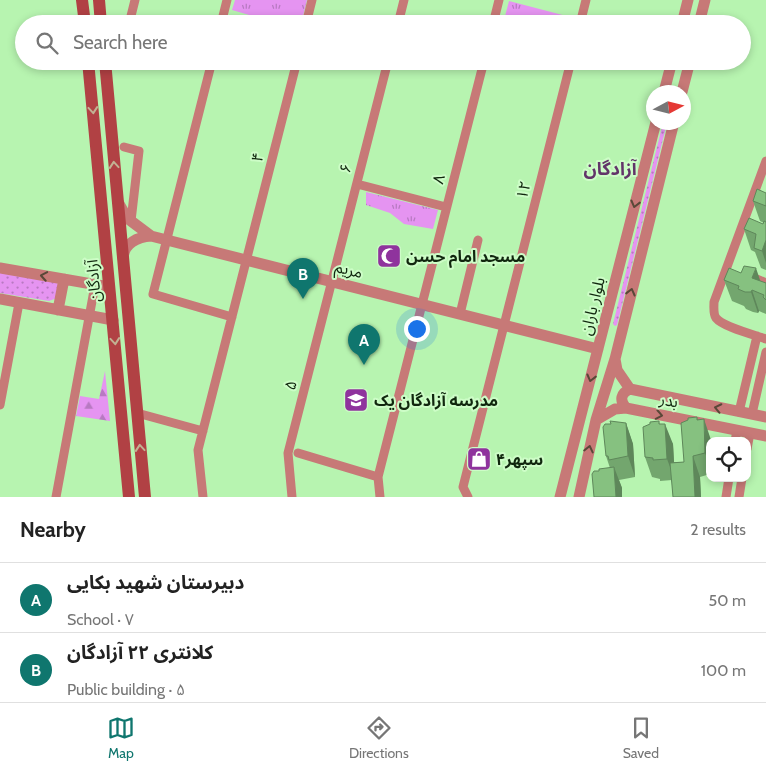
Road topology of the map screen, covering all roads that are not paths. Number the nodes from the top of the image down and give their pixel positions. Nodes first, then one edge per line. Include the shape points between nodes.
1 (82, 0) edge
2 (99, 0) edge
3 (136, 0) edge
4 (227, 0) edge
5 (312, 0) edge
6 (404, 0) edge
7 (499, 0) edge
8 (586, 0) edge
9 (688, 0) edge
10 (706, 0) edge
11 (84, 15) edge
12 (100, 15) edge
13 (132, 15) edge
14 (223, 15) edge
15 (308, 15) edge
16 (400, 15) edge
17 (495, 15) edge
18 (582, 15) edge
19 (684, 15) edge
20 (702, 15) edge
21 (89, 70) edge
22 (106, 70) edge
23 (210, 70) edge
24 (295, 70) edge
25 (386, 70) edge
26 (482, 70) edge
27 (569, 70) edge
28 (670, 70) edge
29 (688, 70) edge
30 (666, 85) edge
31 (684, 85) edge
32 (654, 130) edge
33 (672, 130) edge
34 (124, 148) dead end
35 (766, 161) edge
36 (357, 184) junction
37 (117, 199) junction
38 (446, 207) junction
39 (131, 221) junction
40 (628, 231) junction
41 (151, 236) junction
42 (644, 236) junction
43 (167, 240) junction
44 (478, 240) dead end
45 (246, 260) junction
46 (123, 261) junction
47 (0, 268) edge
48 (734, 271) junction
49 (64, 279) junction
50 (332, 282) junction
51 (766, 282) edge
52 (95, 285) junction
53 (110, 287) junction
54 (0, 299) edge
55 (19, 303) junction
56 (422, 304) junction
57 (58, 310) junction
58 (460, 314) junction
59 (90, 316) junction
60 (232, 317) junction
61 (112, 320) junction
62 (504, 325) junction
63 (757, 336) junction
64 (766, 339) edge
65 (598, 349) junction
66 (766, 352) edge
67 (615, 358) junction
68 (746, 380) junction
69 (759, 384) junction
70 (630, 389) junction
71 (0, 405) edge
72 (626, 408) junction
73 (739, 412) junction
74 (137, 413) junction
75 (752, 414) junction
76 (766, 417) edge
77 (596, 420) junction
78 (203, 431) junction
79 (750, 433) junction
80 (736, 436) edge
81 (766, 436) edge
82 (749, 437) edge
83 (298, 453) dead end
84 (378, 476) junction
85 (728, 482) edge
86 (741, 482) edge
87 (56, 497) edge
88 (129, 497) edge
89 (145, 497) edge
90 (204, 497) edge
91 (292, 497) edge
92 (380, 497) edge
93 (468, 497) edge
94 (560, 497) edge
95 (579, 497) edge
96 (726, 497) edge
97 (739, 497) edge

1 - 11 main road
2 - 12 main road
3 - 13 street
4 - 14 street
5 - 15 street
6 - 16 street
7 - 17 street
8 - 18 street
9 - 19 street
10 - 20 street
21 -> 53 main road, آزادگان
37 -> 22 main road, آزادگان
23 - 43 street
24 - 45 street, ۴
25 - 36 street, ۶
26 - 38 street, ۸
27 - 62 street, ۱۲
28 - 30 street
29 - 31 street
32 -> 40 street, بلوار باران
33 - 42 street
34 - 39 street via 139,151
35 - 48 street
36 - 38 street
36 - 50 street, ۶
37 - 39 street via 120,209
37 - 46 main road, آزادگان
38 - 56 street, ۸
39 - 41 street
40 - 42 street
40 - 65 street, بلوار باران
41 - 43 street, مریم
41 - 46 street via 139,237 130,244 124,251
67 -> 42 street
43 - 45 street, مریم
43 - 60 street via 153,294
44 - 58 street
45 - 50 street, مریم
45 - 60 street, ۴
46 - 74 main road, آزادگان
49 -> 47 street
48 - 51 street
48 - 63 street via 714,302 716,319
49 - 52 street
49 - 57 street
50 - 56 street, مریم
50 - 91 street, ۵ via 288,453
52 - 53 street
52 - 59 street
53 - 61 main road, آزادگان
54 - 55 street
55 - 57 street
55 - 71 street
56 - 58 street, مریم
56 - 84 street, ۸
57 - 59 street
58 - 62 street, مریم
59 - 61 street
59 - 87 street
60 - 78 street, ۴
61 -> 88 main road, آزادگان
62 - 65 street, مریم
62 - 93 street, ۱۲ via 463,486
63 - 64 street
63 - 68 street
65 -> 94 street, بلوار باران
66 - 69 street
67 - 70 street via 617,370
67 - 77 street
68 - 69 street
68 - 73 street
69 - 75 street
70 - 72 street via 622,397
73 -> 70 street, بدر
72 - 77 street
72 -> 80 street, بدر
73 - 75 street, بدر
74 - 78 street
89 -> 74 main road, آزادگان
75 - 76 street, بدر
95 -> 77 street
78 - 90 street, ۴ via 198,450
79 - 80 street, بدر
79 - 81 street, بدر
79 - 82 street
83 - 84 street
84 - 92 street, ۸
85 - 96 street
86 - 97 street

